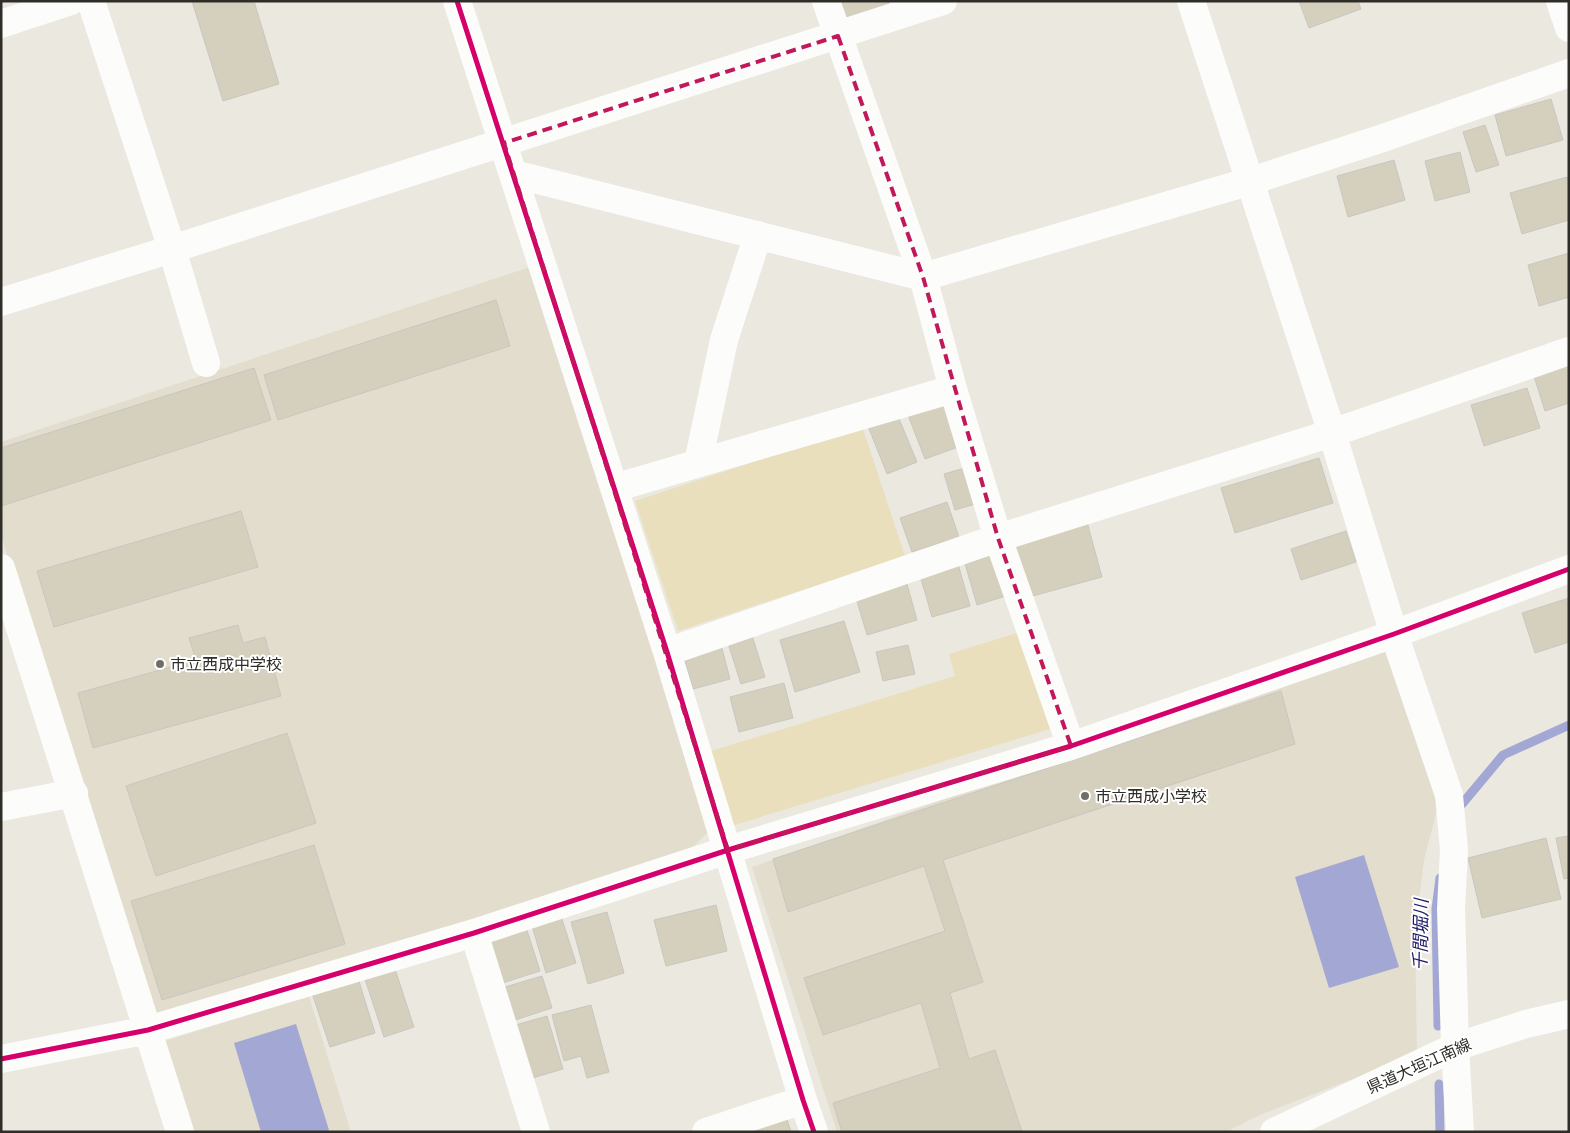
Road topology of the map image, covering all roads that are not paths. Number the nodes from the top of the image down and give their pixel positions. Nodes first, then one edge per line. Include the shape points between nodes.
1 (71, 1) edge
2 (91, 1) edge
3 (458, 1) edge
4 (826, 1) edge
5 (943, 1) edge
6 (1191, 1) edge
7 (1560, 1) edge
8 (1, 24) edge
9 (1569, 28) edge
10 (838, 36) junction
11 (1569, 73) edge
12 (504, 143) junction
13 (514, 174) junction
14 (1251, 181) junction
15 (758, 235) junction
16 (172, 249) junction
17 (922, 277) junction
18 (1, 302) edge
19 (1569, 351) edge
20 (206, 363) dead end
21 (953, 389) junction
22 (1332, 433) junction
23 (698, 463) junction
24 (614, 488) junction
25 (998, 538) junction
26 (1569, 570) edge
27 (4, 582) edge
28 (1394, 634) junction
29 (666, 652) junction
30 (1071, 746) junction
31 (74, 793) junction
32 (1, 807) edge
33 (728, 850) junction
34 (474, 934) junction
35 (1569, 1014) edge
36 (148, 1030) junction
37 (1455, 1047) junction
38 (1, 1059) edge
39 (803, 1100) junction
40 (180, 1132) edge
41 (536, 1132) edge
42 (706, 1132) edge
43 (814, 1132) edge
44 (1274, 1132) edge
45 (1460, 1132) edge

1 - 8 street
2 - 16 street
3 - 12 street
4 - 10 street
5 - 10 street
6 - 14 street
7 - 9 street
10 - 12 street
10 - 17 street
11 - 14 street
12 - 13 street
12 - 16 street
13 - 15 street
13 - 24 street
14 - 17 street
14 - 22 street
15 - 17 street
15 - 23 street via 724,340
16 - 18 street
16 - 20 street
17 - 21 street
19 - 22 street
21 - 23 street
21 - 25 street
22 - 25 street
22 - 28 street
23 - 24 street
24 - 29 street
25 - 29 street
25 - 30 street
26 - 28 street
27 - 31 street
28 - 30 street
28 - 37 street via 1449,795 1454,850 1451,909
29 - 33 street
30 - 33 street
31 - 32 street
31 - 36 street
33 - 34 street
33 - 39 street
34 - 36 street
34 - 41 street
35 - 37 street, 県道大垣江南線
36 - 38 street
36 - 40 street
37 - 44 street, 県道大垣江南線
37 - 45 street
39 - 42 street
39 - 43 street

